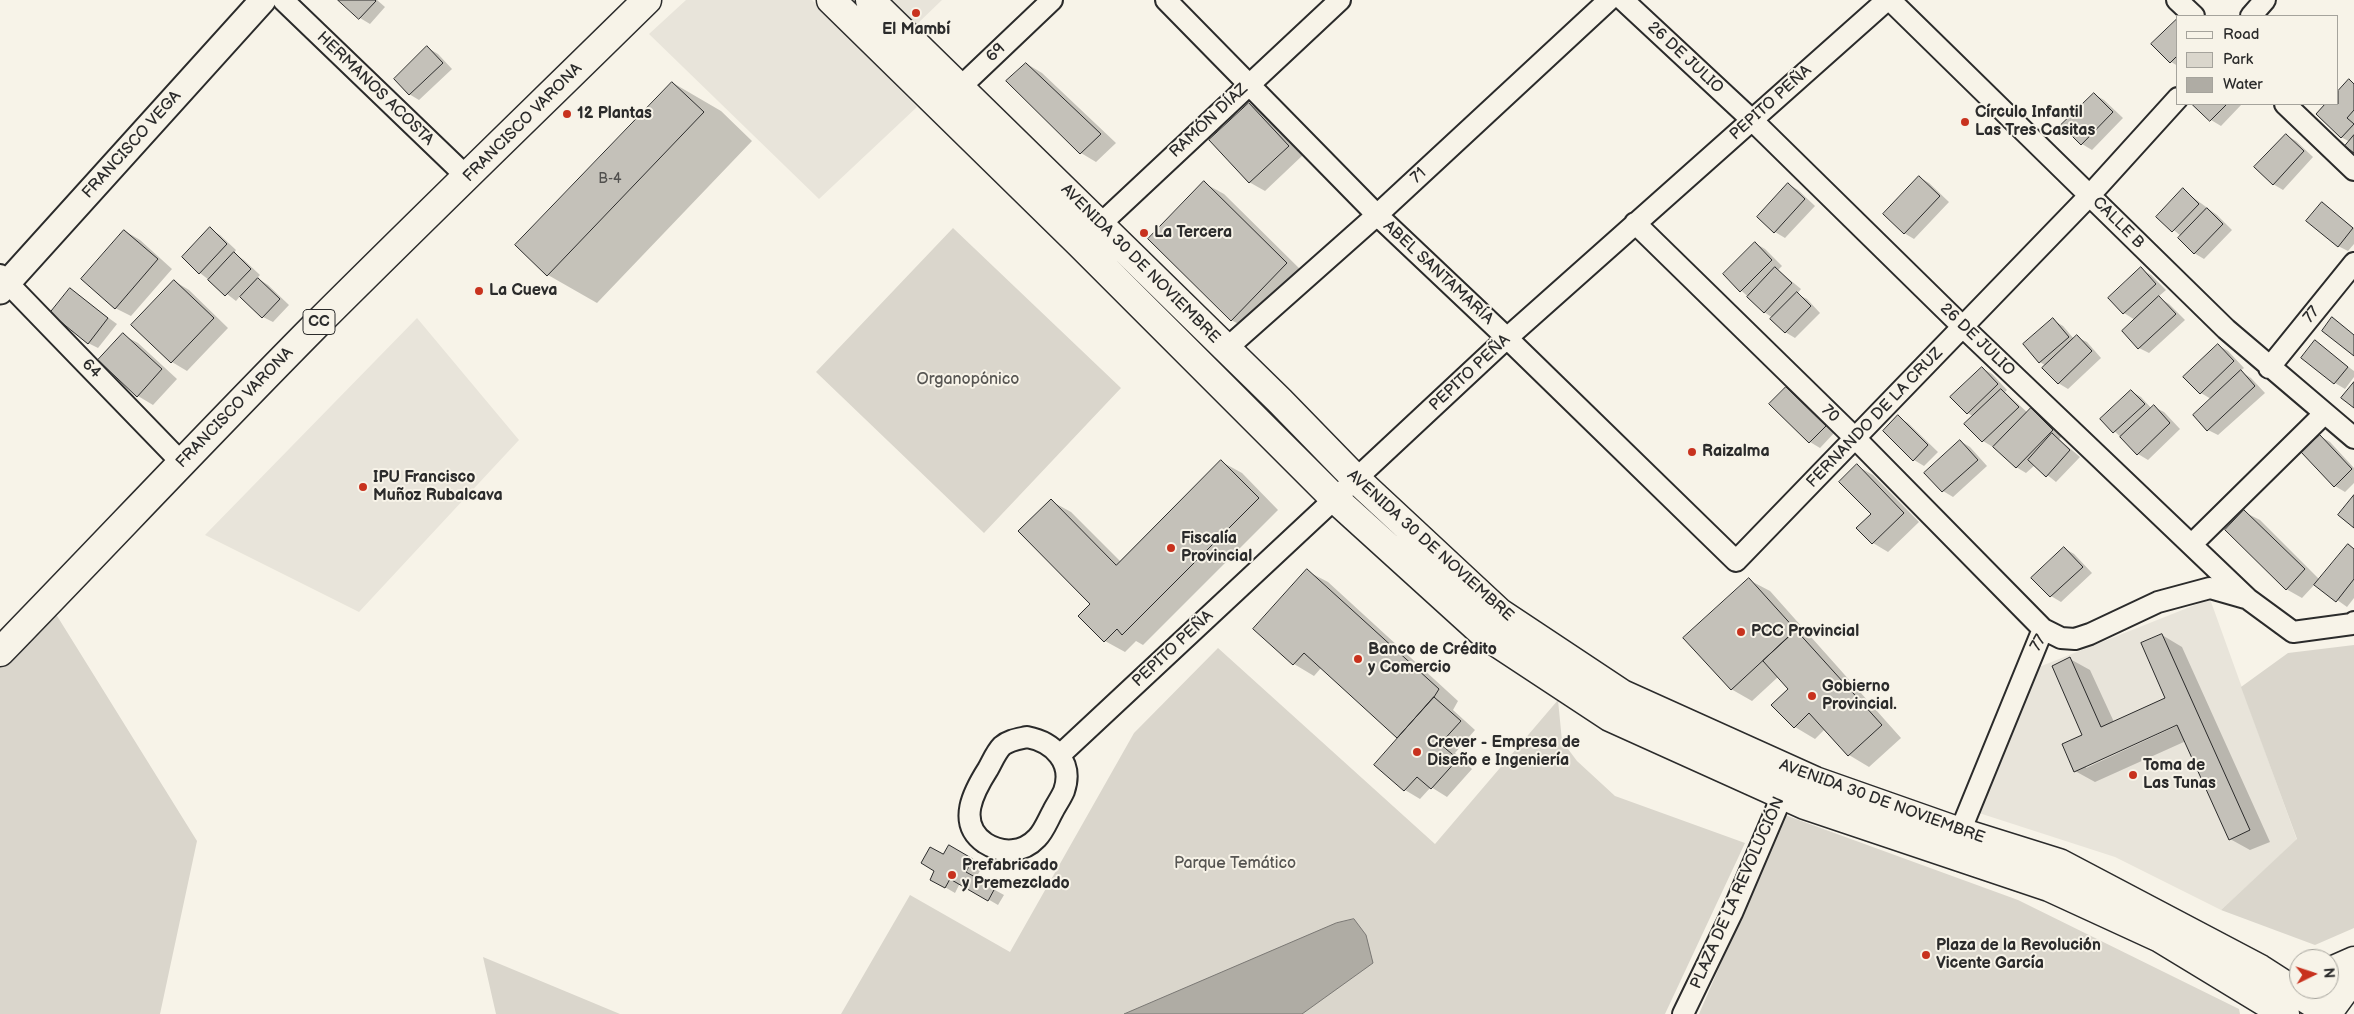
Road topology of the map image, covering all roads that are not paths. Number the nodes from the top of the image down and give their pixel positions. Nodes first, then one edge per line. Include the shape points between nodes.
1 (264, 0) edge
2 (283, 0) edge
3 (647, 0) edge
4 (831, 0) edge
5 (870, 0) edge
6 (1052, 0) edge
7 (1166, 0) edge
8 (1340, 0) edge
9 (1609, 0) edge
10 (1623, 0) edge
11 (1886, 0) edge
12 (1890, 0) edge
13 (2178, 0) edge
14 (2265, 0) edge
15 (2193, 15) edge
16 (2252, 15) edge
17 (1249, 84) junction
18 (960, 88) junction
19 (2176, 100) edge
20 (939, 105) junction
21 (2286, 105) edge
22 (1753, 120) junction
23 (2354, 170) edge
24 (468, 177) junction
25 (2090, 195) junction
26 (1376, 215) junction
27 (1635, 223) junction
28 (1100, 224) junction
29 (1080, 244) junction
30 (2354, 263) edge
31 (2, 283) edge
32 (1963, 327) junction
33 (1507, 338) junction
34 (1226, 349) junction
35 (2269, 368) junction
36 (2324, 414) junction
37 (1855, 438) junction
38 (2354, 438) edge
39 (182, 462) junction
40 (1356, 479) junction
41 (1334, 498) junction
42 (2192, 544) junction
43 (1736, 561) joint
44 (2248, 599) junction
45 (2353, 623) edge
46 (2044, 629) junction
47 (0, 652) edge
48 (1060, 755) junction
49 (1788, 783) junction
50 (1955, 843) junction
51 (2354, 961) edge
52 (2339, 968) edge
53 (2268, 974) junction
54 (2289, 976) edge
55 (2354, 976) edge
56 (2255, 1003) edge
57 (1683, 1014) edge
58 (2285, 1014) edge
59 (2328, 1014) edge

1 - 31 street, FRANCISCO VEGA
2 - 24 street, HERMANOS ACOSTA
3 - 24 main road, FRANCISCO VARONA / CC
4 - 20 main road, AVENIDA 30 DE NOVIEMBRE
5 - 18 main road, AVENIDA 30 DE NOVIEMBRE
6 - 18 street, 69
7 - 17 street, ABEL SANTAMARÍA
8 - 17 street, RAMÓN DÍAZ
9 - 26 street, 71
10 - 22 street, 26 DE JULIO
11 - 22 street, PEPITO PEÑA
12 - 25 street, CALLE B
13 - 15 street
14 - 16 street
17 - 26 street, ABEL SANTAMARÍA
17 - 28 street, RAMÓN DÍAZ
18 - 20 street, 69
18 - 28 main road, AVENIDA 30 DE NOVIEMBRE
19 - 25 street, FERNANDO DE LA CRUZ
20 - 29 main road, AVENIDA 30 DE NOVIEMBRE
21 - 23 street
22 - 27 street, PEPITO PEÑA
22 - 32 street, 26 DE JULIO
24 - 39 main road, FRANCISCO VARONA / CC
25 - 32 street, FERNANDO DE LA CRUZ
25 - 35 street, CALLE B
26 - 33 street, ABEL SANTAMARÍA
26 - 34 street, 71
27 - 33 street, PEPITO PEÑA
27 - 37 street, 70
28 - 29 street, RAMÓN DÍAZ
28 - 34 main road, AVENIDA 30 DE NOVIEMBRE
29 - 41 main road, AVENIDA 30 DE NOVIEMBRE
30 - 35 street, 77
31 - 39 street, 64
32 - 37 street, FERNANDO DE LA CRUZ
32 - 42 street, 26 DE JULIO
33 - 40 street, PEPITO PEÑA
33 - 43 street, ABEL SANTAMARÍA
34 - 40 main road, AVENIDA 30 DE NOVIEMBRE
35 - 36 street, CALLE B
36 - 38 street, CALLE B
36 - 42 street
37 - 43 street, FERNANDO DE LA CRUZ
37 - 46 street, 70
39 - 47 main road, FRANCISCO VARONA / CC
40 - 41 street, PEPITO PEÑA
40 - 49 main road, AVENIDA 30 DE NOVIEMBRE via 1500,613 1622,694
41 - 48 street, PEPITO PEÑA
41 - 49 main road, AVENIDA 30 DE NOVIEMBRE via 1484,634 1610,717
42 - 44 street, 26 DE JULIO
44 - 45 street, 26 DE JULIO via 2294,632
44 - 46 street, 77 via 2210,588 2158,602 2075,639 2061,638
46 - 50 street, 77
48 - 48 street via 1065,766 1064,791 1038,837 1017,850 992,847 982,840 973,830 969,817 970,803 974,790 1002,746 1027,737 1046,742
49 - 50 main road, AVENIDA 30 DE NOVIEMBRE via 1814,781
49 - 57 street, PLAZA DE LA REVOLUCIÓN via 1740,895
50 - 53 main road, AVENIDA 30 DE NOVIEMBRE via 2059,863
50 - 56 main road, AVENIDA 30 DE NOVIEMBRE via 2160,938
51 - 52 main road
53 - 54 main road
53 - 59 main road, AVENIDA 30 DE NOVIEMBRE
55 - 59 main road
56 - 58 main road, AVENIDA 30 DE NOVIEMBRE

